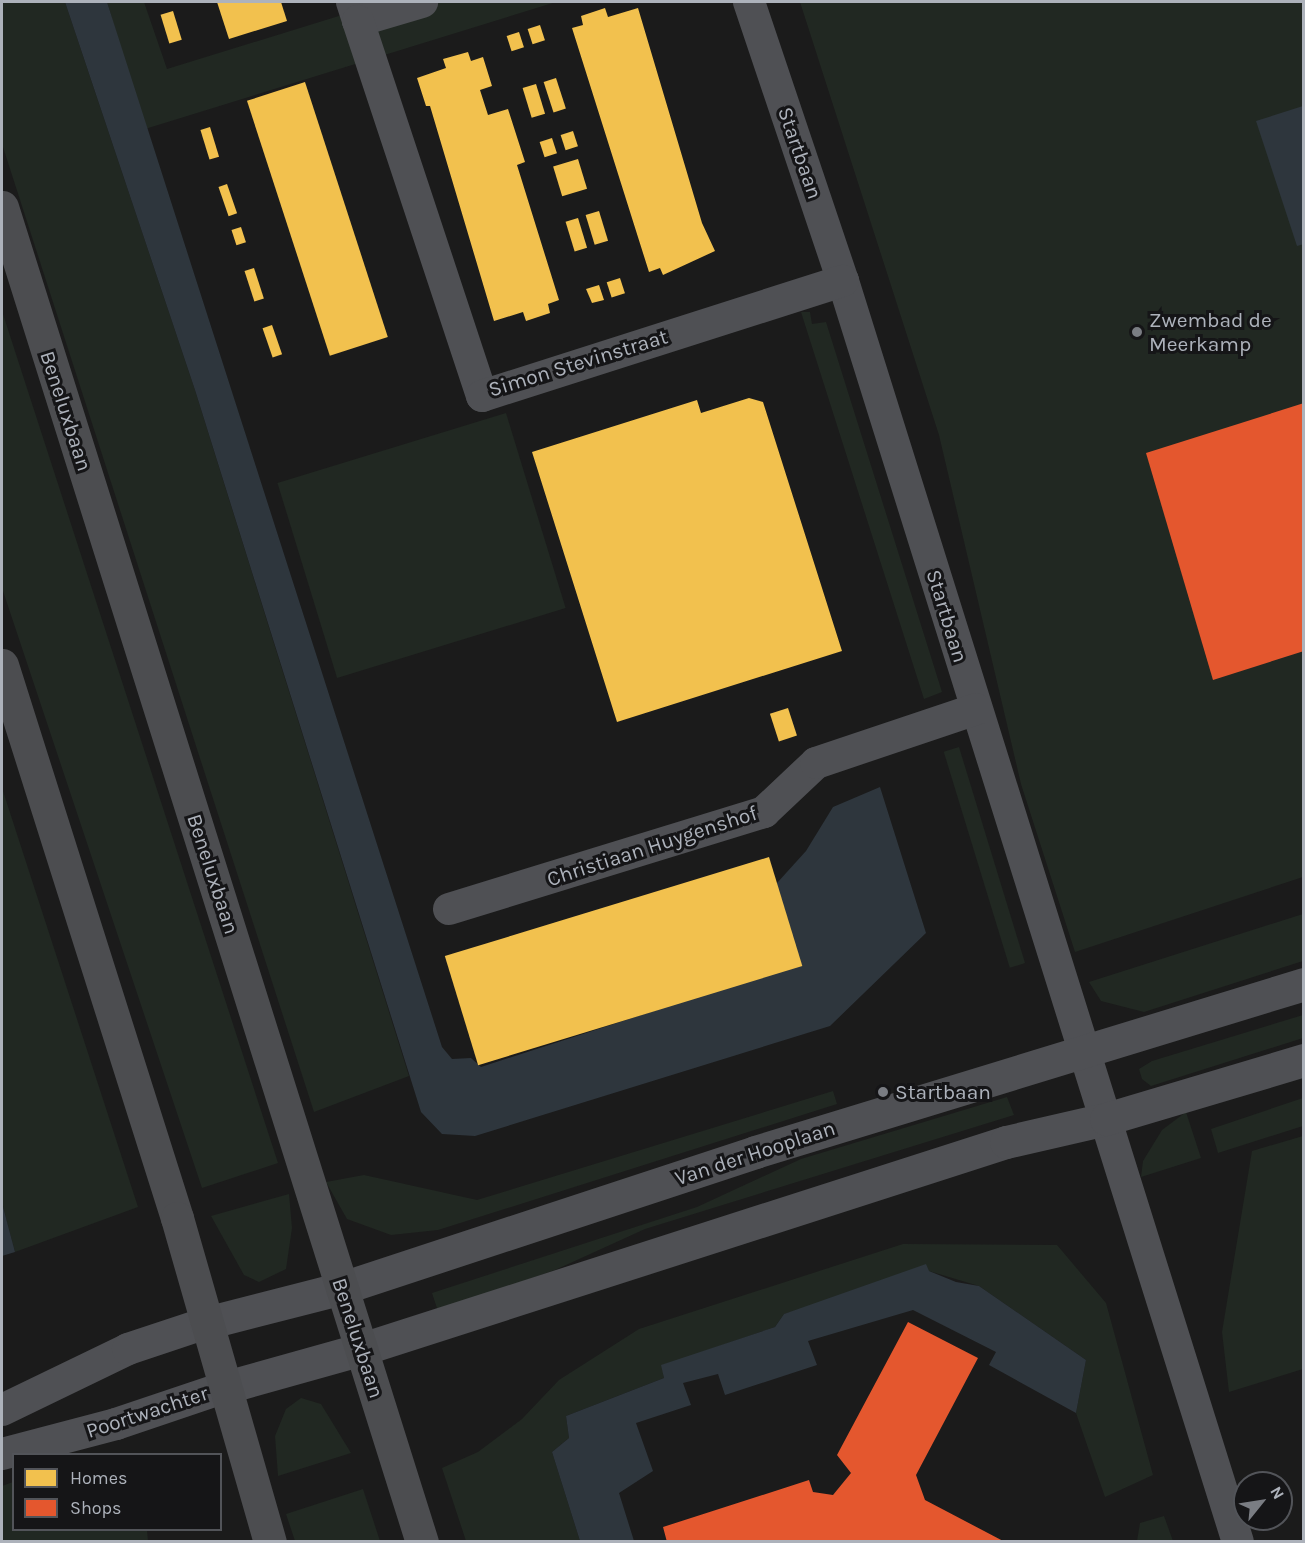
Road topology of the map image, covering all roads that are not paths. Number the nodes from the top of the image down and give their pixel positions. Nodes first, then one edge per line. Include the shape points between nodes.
1 (422, 2) edge
2 (749, 2) edge
3 (355, 11) edge
4 (2, 207) edge
5 (843, 281) junction
6 (2, 665) edge
7 (976, 709) junction
8 (449, 909) dead end
9 (1304, 984) edge
10 (1085, 1053) junction
11 (1304, 1060) edge
12 (1106, 1119) junction
13 (342, 1288) junction
14 (206, 1323) junction
15 (362, 1349) junction
16 (223, 1388) junction
17 (2, 1410) edge
18 (2, 1454) edge
19 (270, 1542) edge
20 (422, 1542) edge
21 (1238, 1542) edge

1 - 3 street
2 - 5 street, Startbaan
3 - 5 street, Simon Stevinstraat via 482,396
4 - 13 main road, Beneluxbaan
5 - 7 street, Startbaan
6 - 14 main road
7 - 8 street, Christiaan Huygenshof via 816,763 764,812
7 - 10 street, Startbaan
9 - 10 street, Van der Hooplaan
10 - 12 street, Startbaan
10 - 13 street, Van der Hooplaan via 755,1152
11 - 12 street
12 - 15 street via 1006,1142
12 - 21 street, Startbaan
13 - 14 street, Van der Hooplaan
13 - 15 main road, Beneluxbaan
14 - 16 main road
14 - 17 street via 128,1348
15 - 16 street
15 - 20 main road, Beneluxbaan
16 - 18 street, Poortwachter via 116,1424
16 - 19 main road

